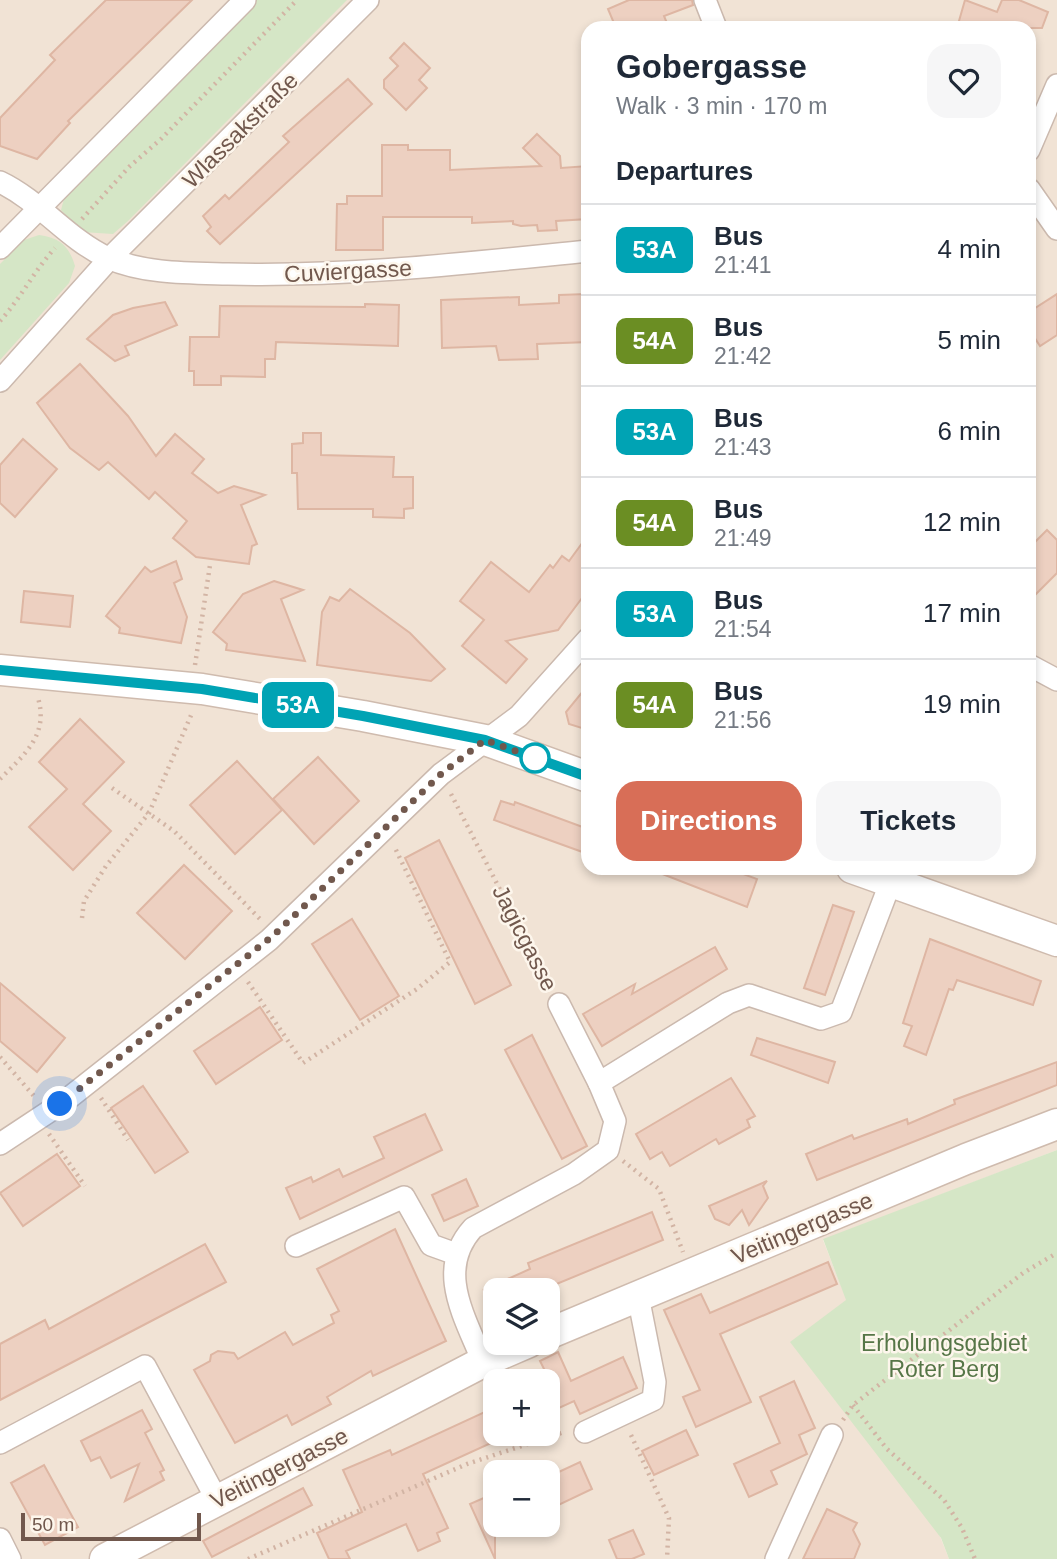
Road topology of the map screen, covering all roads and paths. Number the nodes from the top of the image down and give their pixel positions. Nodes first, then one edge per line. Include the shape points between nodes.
1 (245, 0) edge
2 (297, 0) edge
3 (368, 0) edge
4 (705, 0) edge
5 (713, 21) edge
6 (1057, 85) edge
7 (1036, 134) edge
8 (0, 182) edge
9 (1036, 200) edge
10 (37, 208) junction
11 (1057, 229) edge
12 (68, 234) junction
13 (0, 248) edge
14 (581, 252) edge
15 (110, 258) junction
16 (0, 321) edge
17 (0, 381) edge
18 (210, 565) dead end
19 (581, 647) edge
20 (1036, 669) edge
21 (0, 670) edge
22 (198, 678) junction
23 (1057, 680) edge
24 (37, 694) dead end
25 (485, 740) junction
26 (581, 774) edge
27 (0, 779) edge
28 (111, 788) dead end
29 (450, 793) dead end
30 (149, 813) junction
31 (395, 848) dead end
32 (873, 875) edge
33 (891, 881) junction
34 (82, 918) dead end
35 (262, 922) dead end
36 (1057, 941) edge
37 (248, 982) dead end
38 (559, 1004) joint
39 (0, 1057) edge
40 (599, 1083) junction
41 (100, 1097) dead end
42 (36, 1098) dead end
43 (1057, 1124) edge
44 (48, 1134) dead end
45 (128, 1140) dead end
46 (0, 1144) edge
47 (608, 1150) junction
48 (85, 1186) dead end
49 (296, 1246) dead end
50 (1057, 1253) edge
51 (456, 1254) junction
52 (685, 1257) dead end
53 (638, 1296) junction
54 (560, 1329) edge
55 (499, 1355) edge
56 (483, 1362) junction
57 (853, 1405) junction
58 (621, 1415) junction
59 (586, 1432) joint
60 (832, 1435) joint
61 (0, 1443) edge
62 (217, 1500) junction
63 (0, 1539) edge
64 (10, 1559) edge
65 (105, 1559) edge
66 (248, 1559) edge
67 (667, 1559) edge
68 (776, 1559) edge
69 (975, 1559) edge

1 - 10 street
2 - 12 path
3 - 15 street, Wlassakstraße
4 - 5 street
6 - 7 street
8 - 10 street
9 - 11 street
10 - 12 street
10 - 13 street
12 - 15 street
12 - 16 path via 35,270
14 - 15 street, Cuviergasse via 279,275 168,273
15 - 17 street, Wlassakstraße
18 - 22 path
19 - 25 street via 519,716
20 - 23 street
21 - 22 street
22 - 25 street
22 - 30 path
24 - 27 path via 41,712 37,737
25 - 26 street
25 - 46 street via 441,774 237,966 65,1101
28 - 30 path
29 - 38 path, Jagicgasse
30 - 34 path via 106,866 84,901
30 - 35 path via 192,848
31 - 37 path via 450,962 417,989 303,1063
32 - 33 street
33 - 36 street
33 - 40 street via 841,1012 821,1019 749,995 727,1003
38 - 40 street, Jagicgasse
39 - 42 path
40 - 47 street, Jagicgasse via 615,1121
41 - 45 path
43 - 53 street, Veitingergasse
44 - 48 path
47 - 51 street via 574,1174 473,1228
47 - 52 path via 659,1189
49 - 51 street via 404,1197 431,1245
50 - 57 path via 1023,1273
51 - 56 street via 456,1294
53 - 54 street, Veitingergasse
53 - 58 street via 655,1382 653,1400
55 - 56 street, Veitingergasse
56 - 62 street, Veitingergasse
57 - 60 path
57 - 69 path via 887,1449 944,1500
58 - 59 street
58 - 67 path via 669,1517
59 - 66 path via 572,1430 467,1464
60 - 68 street
61 - 62 street via 145,1366
62 - 65 street, Veitingergasse
63 - 64 street

